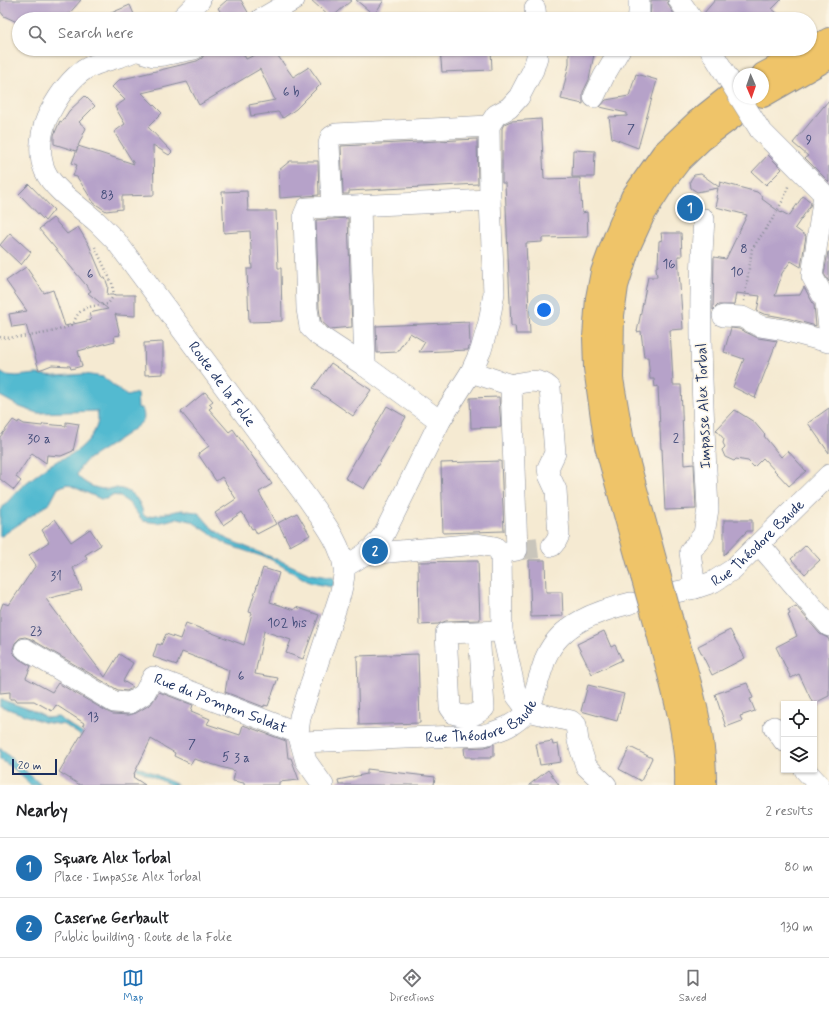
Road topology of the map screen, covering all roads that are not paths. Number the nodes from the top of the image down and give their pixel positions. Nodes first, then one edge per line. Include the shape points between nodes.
1 (200, 0) edge
2 (294, 0) edge
3 (639, 0) edge
4 (678, 0) edge
5 (188, 12) edge
6 (273, 12) edge
7 (639, 12) edge
8 (687, 12) edge
9 (829, 29) edge
10 (829, 39) edge
11 (817, 40) edge
12 (817, 45) edge
13 (119, 56) edge
14 (537, 56) edge
15 (616, 56) edge
16 (715, 56) edge
17 (795, 56) edge
18 (829, 58) edge
19 (829, 69) edge
20 (769, 71) edge
21 (790, 79) junction
22 (733, 81) edge
23 (769, 89) edge
24 (594, 97) dead end
25 (735, 104) edge
26 (748, 104) edge
27 (489, 126) junction
28 (826, 197) edge
29 (490, 200) junction
30 (360, 206) junction
31 (332, 207) junction
32 (704, 219) dead end
33 (732, 317) road end
34 (829, 328) edge
35 (829, 342) edge
36 (365, 366) junction
37 (471, 372) junction
38 (511, 384) junction
39 (440, 421) junction
40 (829, 475) edge
41 (759, 544) junction
42 (552, 546) dead end
43 (501, 553) junction
44 (366, 554) junction
45 (344, 567) junction
46 (685, 590) joint
47 (631, 603) dead end
48 (663, 620) junction
49 (829, 626) edge
50 (502, 631) junction
51 (480, 632) dead end
52 (25, 649) dead end
53 (528, 711) junction
54 (299, 738) junction
55 (808, 773) edge
56 (323, 785) edge
57 (606, 785) edge
58 (686, 785) edge
59 (705, 785) edge
60 (819, 785) edge

1 - 5 street
2 - 6 street
3 - 7 street
4 - 8 street
9 - 11 highway
10 - 12 highway
13 - 45 street, Route de la Folie via 83,71 60,96 42,132 42,159 45,171 71,201 116,241 308,499 333,536
14 - 27 street via 519,97 509,108 496,115
15 - 24 street
16 - 22 street, bridge
17 - 20 highway
18 - 21 highway
19 - 21 highway
21 - 23 highway
25 - 48 highway, bridge via 697,121 663,153 632,197 602,272 597,298 595,368 606,446
26 - 28 street, bridge via 760,130
27 - 29 street
27 - 31 street via 336,134 331,137 329,144
28 - 34 street via 812,276 826,302
29 - 30 street
29 - 37 street via 494,293 481,350
30 - 31 street
30 - 36 street
31 - 36 street via 307,208 304,215 308,318 310,326 318,335
32 - 46 street, Impasse Alex Torbal via 700,263 700,340 708,509 704,534 690,552
33 - 35 street
36 - 39 street
37 - 38 street
37 - 39 street
38 - 42 street via 533,381 546,384 550,388 555,453 548,468 556,490 559,535
38 - 43 street via 517,550
39 - 44 street via 384,534 378,544
40 - 41 street, Rue Théodore Baude
41 - 46 street, Rue Théodore Baude via 722,577
41 - 49 street
43 - 44 street via 495,547 477,544
43 - 50 street
44 - 45 street
45 - 54 street, Route de la Folie via 340,596 300,717
47 - 53 street, Rue Théodore Baude via 594,613 565,632 547,656
48 - 58 highway via 687,774
48 - 59 highway via 694,695
50 - 51 street
50 - 53 street via 516,696
52 - 54 street, Rue du Pompon Soldat via 114,702 130,703 144,694 153,677
53 - 54 street, Rue Théodore Baude via 517,722 484,735
53 - 57 street via 571,721 576,726 586,766
54 - 56 street, Route de la Folie via 306,761
55 - 60 street

